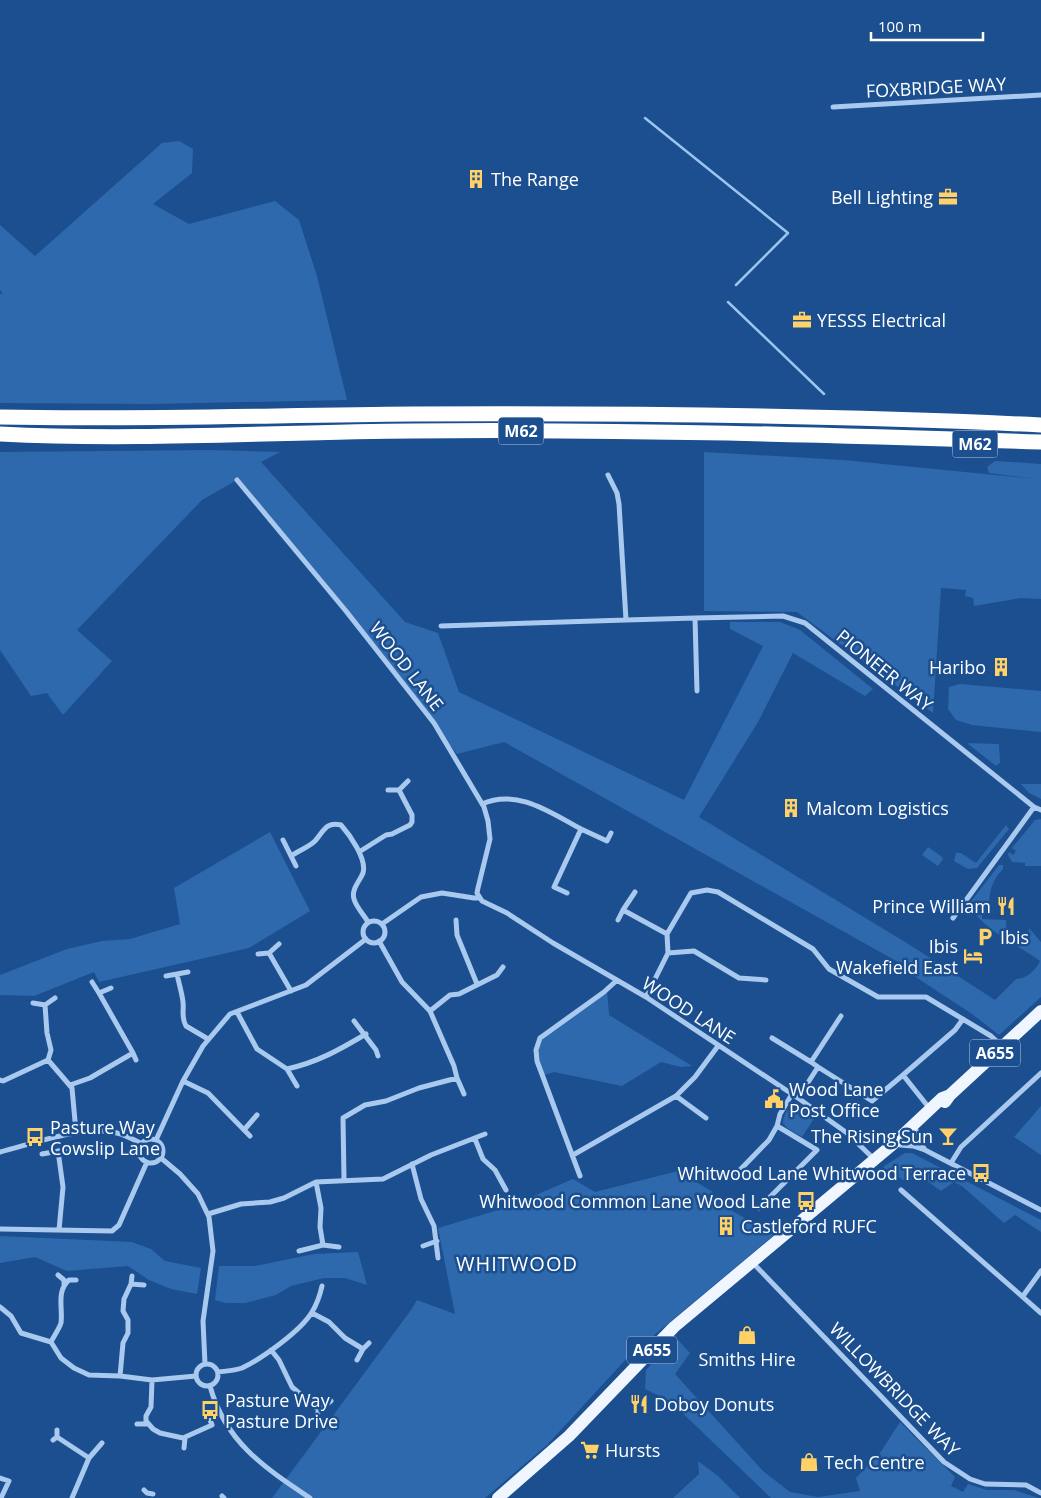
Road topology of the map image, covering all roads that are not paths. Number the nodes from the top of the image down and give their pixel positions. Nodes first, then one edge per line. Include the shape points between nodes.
1 (1041, 95) edge
2 (833, 107) dead end
3 (0, 416) edge
4 (1041, 425) edge
5 (0, 434) edge
6 (910, 438) junction
7 (1041, 442) edge
8 (1041, 450) edge
9 (608, 475) dead end
10 (236, 480) dead end
11 (695, 618) junction
12 (626, 620) junction
13 (441, 626) dead end
14 (697, 691) dead end
15 (408, 782) dead end
16 (388, 790) dead end
17 (399, 790) junction
18 (482, 804) junction
19 (1034, 807) junction
20 (1041, 810) edge
21 (581, 828) junction
22 (611, 833) dead end
23 (283, 840) dead end
24 (359, 852) junction
25 (291, 856) junction
26 (296, 866) dead end
27 (635, 892) dead end
28 (567, 893) dead end
29 (479, 898) junction
30 (624, 910) junction
31 (953, 918) dead end
32 (456, 920) dead end
33 (618, 920) dead end
34 (368, 922) junction
35 (382, 924) junction
36 (667, 934) junction
37 (366, 939) junction
38 (379, 941) junction
39 (279, 944) dead end
40 (668, 953) junction
41 (258, 954) dead end
42 (269, 954) junction
43 (503, 967) dead end
44 (188, 972) dead end
45 (177, 974) junction
46 (166, 976) dead end
47 (766, 980) dead end
48 (616, 981) junction
49 (92, 982) dead end
50 (477, 984) junction
51 (111, 988) dead end
52 (291, 991) junction
53 (99, 993) junction
54 (646, 997) junction
55 (55, 998) dead end
56 (33, 1003) dead end
57 (45, 1005) junction
58 (1041, 1011) edge
59 (237, 1012) junction
60 (430, 1012) junction
61 (840, 1016) dead end
62 (963, 1019) junction
63 (354, 1020) dead end
64 (365, 1035) junction
65 (772, 1038) dead end
66 (208, 1039) junction
67 (718, 1046) junction
68 (1003, 1046) junction
69 (133, 1053) junction
70 (378, 1056) dead end
71 (48, 1060) junction
72 (136, 1060) dead end
73 (810, 1062) junction
74 (818, 1067) junction
75 (287, 1069) junction
76 (1041, 1074) edge
77 (903, 1075) junction
78 (457, 1078) junction
79 (0, 1080) edge
80 (183, 1081) junction
81 (70, 1084) junction
82 (297, 1086) dead end
83 (464, 1094) dead end
84 (792, 1094) junction
85 (950, 1095) junction
86 (676, 1096) junction
87 (798, 1098) junction
88 (930, 1109) junction
89 (257, 1115) dead end
90 (706, 1118) dead end
91 (777, 1126) junction
92 (244, 1130) junction
93 (76, 1132) junction
94 (486, 1134) dead end
95 (250, 1136) dead end
96 (908, 1138) junction
97 (475, 1139) junction
98 (156, 1140) junction
99 (142, 1144) junction
100 (70, 1149) dead end
101 (926, 1150) junction
102 (58, 1151) junction
103 (0, 1152) edge
104 (42, 1154) dead end
105 (573, 1155) junction
106 (161, 1158) junction
107 (875, 1159) junction
108 (147, 1162) junction
109 (951, 1163) junction
110 (412, 1164) junction
111 (737, 1173) dead end
112 (580, 1176) dead end
113 (344, 1179) junction
114 (316, 1182) junction
115 (506, 1190) dead end
116 (901, 1190) dead end
117 (760, 1208) dead end
118 (1041, 1210) edge
119 (208, 1214) junction
120 (0, 1229) edge
121 (59, 1230) junction
122 (437, 1241) junction
123 (323, 1245) junction
124 (423, 1246) dead end
125 (339, 1247) dead end
126 (299, 1251) dead end
127 (438, 1258) dead end
128 (752, 1262) junction
129 (1041, 1271) edge
130 (58, 1275) dead end
131 (132, 1276) dead end
132 (76, 1280) dead end
133 (64, 1284) junction
134 (131, 1284) junction
135 (144, 1285) dead end
136 (322, 1286) dead end
137 (1022, 1296) junction
138 (0, 1307) edge
139 (312, 1313) junction
140 (1041, 1313) edge
141 (51, 1342) junction
142 (369, 1343) dead end
143 (271, 1350) junction
144 (363, 1350) junction
145 (357, 1360) dead end
146 (204, 1364) junction
147 (218, 1372) junction
148 (120, 1376) junction
149 (196, 1376) junction
150 (152, 1380) junction
151 (210, 1386) junction
152 (330, 1401) dead end
153 (319, 1410) junction
154 (207, 1412) dead end
155 (315, 1420) dead end
156 (137, 1424) dead end
157 (148, 1424) junction
158 (57, 1430) dead end
159 (185, 1438) junction
160 (102, 1443) dead end
161 (184, 1448) dead end
162 (89, 1458) junction
163 (0, 1478) edge
164 (1041, 1492) edge
165 (1, 1498) edge
166 (72, 1498) edge
167 (310, 1498) edge
168 (498, 1498) edge

1 - 2 street, FOXBRIDGE WAY
3 - 4 highway, M62 via 604,414
5 - 6 highway, M62 via 106,437 414,431
6 - 7 highway, M62
6 - 8 highway, M62
9 - 12 street via 619,504
10 - 18 street, WOOD LANE via 346,611 434,723
11 - 12 street, PIONEER WAY
11 - 14 street
11 - 19 street, PIONEER WAY via 783,616 805,623
12 - 13 street, PIONEER WAY
15 - 17 street
16 - 17 street
17 - 24 street via 412,815 410,825
18 - 21 street via 496,799 526,801
18 - 29 street, WOOD LANE via 490,839 478,888
19 - 20 street, PIONEER WAY
19 - 31 street
21 - 22 street via 607,841
21 - 28 street via 554,887
23 - 25 street
24 - 25 street via 345,829 337,824 326,827 315,841
24 - 34 street via 364,867 353,898
25 - 26 street
27 - 30 street
29 - 35 street, WOOD LANE via 442,893 421,897
29 - 48 street, WOOD LANE
30 - 33 street
30 - 36 street
32 - 50 street via 458,935
34 - 35 street
34 - 37 street via 363,932
35 - 38 street via 385,934
36 - 40 street
36 - 62 street via 691,893 718,892 813,949 829,969 878,997 926,997
37 - 38 street
37 - 52 street via 306,985
38 - 60 street via 402,982
39 - 42 street
40 - 47 street via 694,951 739,978
40 - 54 street
41 - 42 street
42 - 52 street
43 - 50 street via 497,975
44 - 45 street
45 - 46 street
45 - 66 street via 184,1004 184,1023
48 - 54 street, WOOD LANE
48 - 105 street via 540,1038 536,1050 540,1071
49 - 53 street
50 - 60 street via 450,995
51 - 53 street
52 - 59 street
53 - 69 street
54 - 67 street, WOOD LANE
55 - 57 street
56 - 57 street
57 - 71 street via 51,1050
58 - 68 main road, A655
59 - 66 street via 230,1014
59 - 75 street via 257,1048
60 - 78 street
61 - 73 street
62 - 68 street
62 - 77 street via 955,1030
63 - 64 street
64 - 70 street
64 - 75 street via 338,1052
65 - 73 street
66 - 80 street
67 - 84 street, WOOD LANE
67 - 86 street
68 - 85 main road, A655
69 - 72 street
69 - 81 street via 90,1078
71 - 79 street
71 - 81 street
73 - 74 street
74 - 77 street via 872,1101
74 - 87 street
75 - 82 street
76 - 109 street via 961,1147
77 - 88 street
78 - 83 street
78 - 113 street via 365,1105 343,1118
80 - 92 street via 208,1093
80 - 98 street
81 - 93 street
84 - 87 street, WOOD LANE
84 - 91 street
85 - 88 main road, A655
85 - 96 main road, A655
86 - 90 street
86 - 105 street
87 - 107 street, WOOD LANE via 847,1133
88 - 96 main road, A655
89 - 92 street
91 - 111 street via 769,1140
91 - 117 street via 817,1150
92 - 95 street
93 - 99 street via 116,1132
93 - 103 street
94 - 97 street
96 - 101 street
96 - 101 street via 913,1146
96 - 107 main road, A655
97 - 110 street
97 - 115 street via 483,1159 495,1170
98 - 99 street
98 - 106 street via 162,1148
99 - 108 street via 140,1154
100 - 102 street
101 - 109 street
102 - 104 street
102 - 121 street via 63,1187
105 - 112 street
106 - 108 street
106 - 119 street via 198,1194
107 - 128 main road, A655
108 - 121 street via 120,1225 112,1231
109 - 118 street
110 - 113 street via 377,1180
110 - 122 street
113 - 114 street
114 - 119 street via 284,1198 241,1204
114 - 123 street
116 - 137 street
119 - 146 street via 213,1251 203,1321
120 - 121 street
122 - 124 street
122 - 127 street
123 - 125 street
123 - 126 street
128 - 164 street, WILLOWBRIDGE WAY via 944,1462 970,1479 985,1484 1026,1485
128 - 168 main road, A655 via 674,1327 567,1437
129 - 137 street
130 - 133 street
131 - 134 street
132 - 133 street
133 - 141 street via 60,1299 61,1324
134 - 135 street
134 - 148 street via 124,1299 128,1333 123,1343
136 - 139 street
137 - 140 street
138 - 141 street via 11,1316 22,1333
139 - 143 street
139 - 144 street via 330,1322
141 - 148 street via 61,1358 74,1368 89,1375
142 - 144 street
143 - 147 street via 241,1368
143 - 153 street via 292,1387
144 - 145 street
146 - 147 street via 212,1364
146 - 149 street via 198,1368
147 - 151 street via 217,1381
148 - 150 street
149 - 150 street
149 - 151 street via 200,1384
150 - 157 street via 152,1407 146,1416
151 - 167 street via 223,1418 250,1455
152 - 153 street
153 - 155 street
154 - 159 street via 212,1425
156 - 157 street
157 - 159 street via 160,1433
158 - 162 street via 55,1439
159 - 161 street
160 - 162 street
162 - 166 street
163 - 165 street via 9,1482

